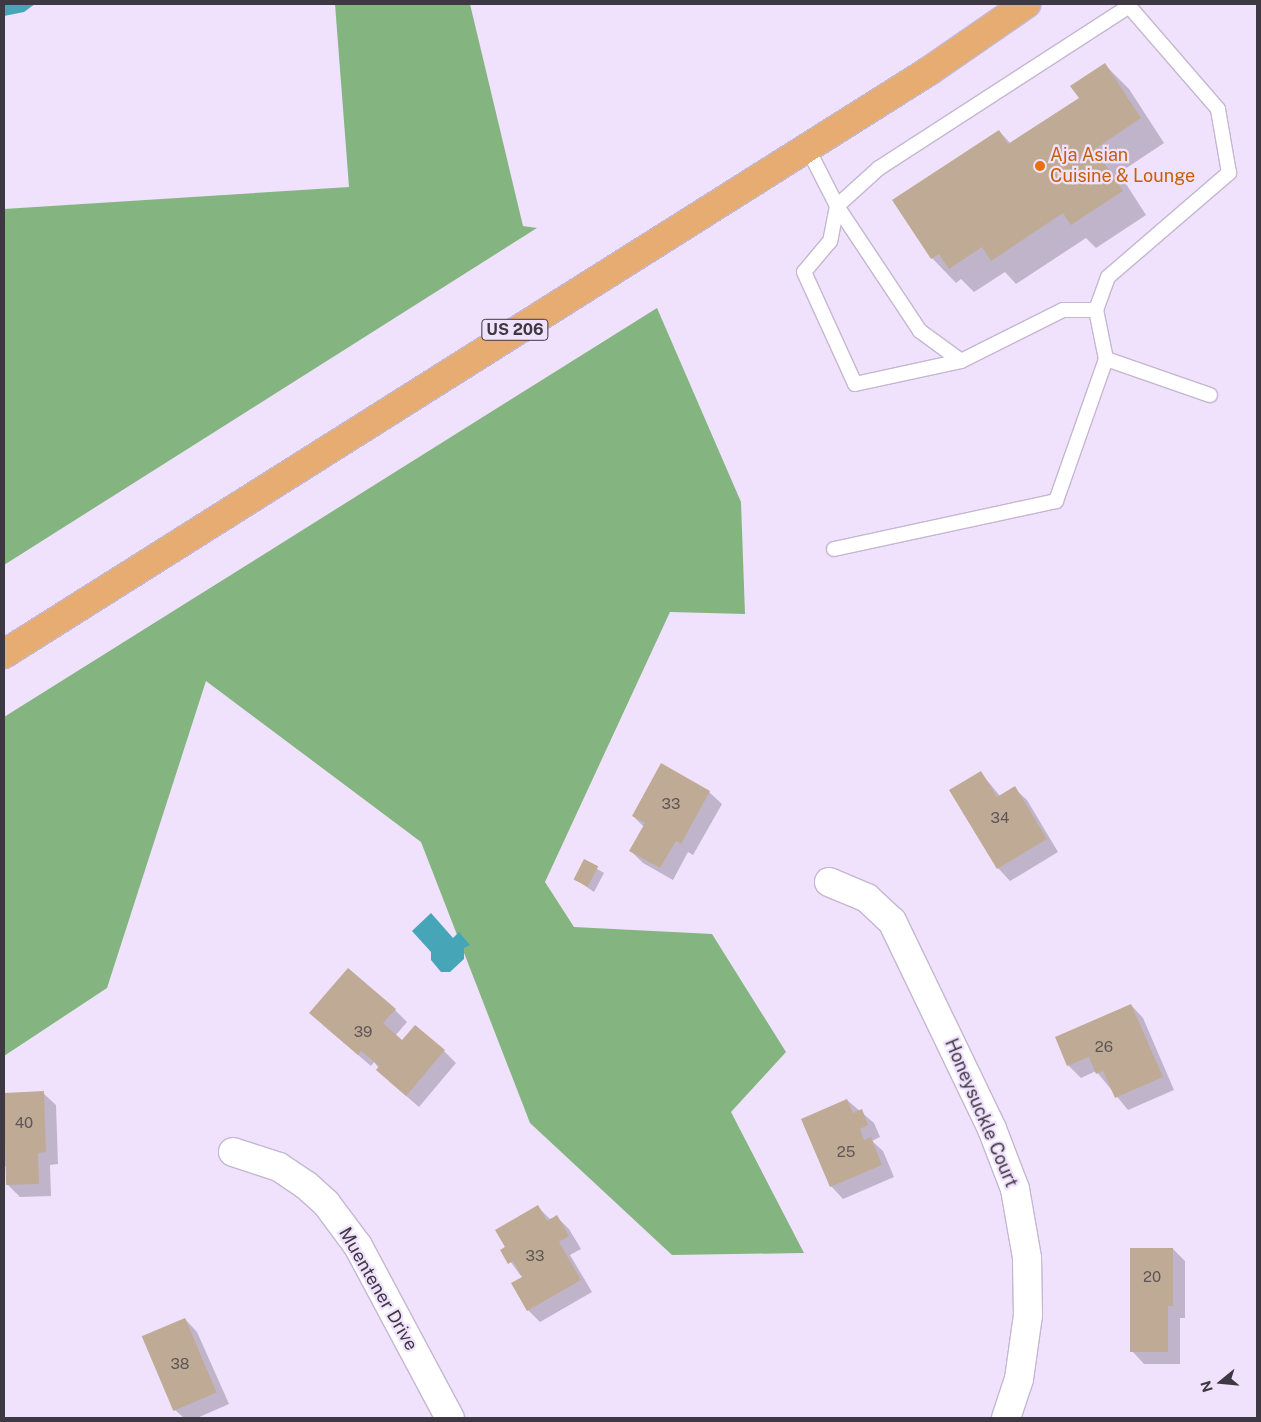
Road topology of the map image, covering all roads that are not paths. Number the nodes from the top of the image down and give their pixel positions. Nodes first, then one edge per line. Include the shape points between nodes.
1 (1128, 5) edge
2 (1019, 6) edge
3 (807, 147) junction
4 (837, 206) junction
5 (1096, 310) junction
6 (1106, 359) junction
7 (961, 361) junction
8 (1210, 395) dead end
9 (834, 549) dead end
10 (4, 654) edge
11 (829, 882) dead end
12 (233, 1152) dead end
13 (450, 1418) edge
14 (1006, 1418) edge

1 - 4 lane via 879,168
1 - 5 lane via 1218,109 1229,173 1108,277
2 - 3 highway, US 206 via 929,71
3 - 4 lane
3 - 10 highway, US 206
4 - 7 lane via 920,331
4 - 7 lane via 830,241 804,272 855,384
5 - 6 lane
5 - 7 lane via 1063,310
6 - 8 lane
6 - 9 lane via 1056,501
11 - 14 street, Honeysuckle Court via 867,898 892,921 992,1129 1015,1189 1027,1258 1028,1316 1019,1379
12 - 13 street, Muentener Drive via 279,1167 306,1184 326,1203 358,1246

